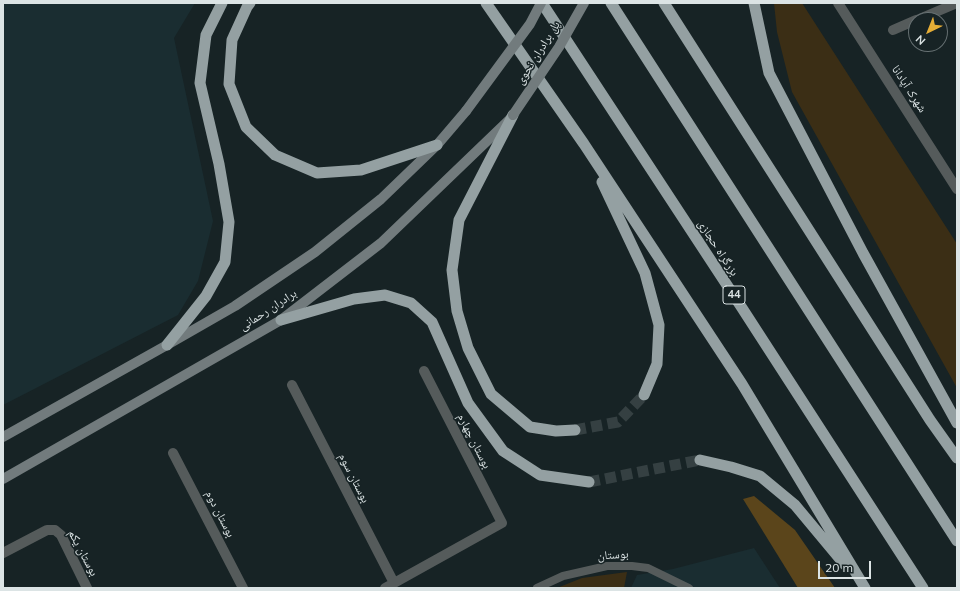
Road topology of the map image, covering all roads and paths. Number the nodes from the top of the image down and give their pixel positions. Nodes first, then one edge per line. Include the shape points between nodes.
1 (222, 3) edge
2 (250, 3) edge
3 (486, 3) edge
4 (541, 3) edge
5 (584, 3) edge
6 (611, 3) edge
7 (664, 3) edge
8 (754, 3) edge
9 (838, 3) edge
10 (957, 3) edge
11 (935, 12) edge
12 (908, 24) edge
13 (894, 30) dead end
14 (466, 111) joint
15 (513, 115) junction
16 (584, 144) junction
17 (437, 145) junction
18 (957, 189) edge
19 (281, 320) junction
20 (167, 346) junction
21 (424, 371) dead end
22 (292, 385) dead end
23 (644, 395) tunnel mouth
24 (957, 423) edge
25 (575, 430) tunnel mouth
26 (3, 437) edge
27 (173, 453) dead end
28 (957, 458) edge
29 (700, 460) tunnel mouth
30 (3, 479) edge
31 (589, 482) tunnel mouth
32 (957, 541) edge
33 (3, 553) edge
34 (389, 586) edge
35 (87, 588) edge
36 (243, 588) edge
37 (538, 588) edge
38 (689, 588) edge
39 (864, 588) edge
40 (924, 588) edge

1 - 20 highway via 206,35 200,83 219,164 229,222 225,262 206,296
2 - 17 highway via 232,40 229,84 246,127 274,155 317,173 361,170
3 - 16 highway
4 - 14 main road, پل برادران نحوی, bridge via 530,24
4 - 40 highway, بزرگراه حجازی / 44
5 - 15 main road, پل برادران نحوی, bridge via 559,47
6 - 32 highway
7 - 28 highway
8 - 24 highway via 769,73 863,253
9 - 18 street, شهرک آپادانا
10 - 11 street
12 - 13 street
14 - 17 main road, برادران رحمانی
15 - 19 main road, برادران رحمانی via 381,243
15 - 25 highway via 460,220 452,270 457,311 468,348 491,394 530,427 556,431
16 - 23 highway via 645,273 659,325 657,364
16 - 39 highway via 742,384
17 - 20 main road, برادران رحمانی via 381,199 315,252 235,306
19 - 30 main road, برادران رحمانی
19 - 31 highway via 354,299 385,295 411,304 432,322 468,403 502,451 540,475
20 - 26 main road, برادران رحمانی
21 - 34 street, بوستان چهارم via 502,523
22 - 34 street, بوستان سوم
27 - 36 street, بوستان دوم
29 - 39 highway via 760,476 795,504
33 - 35 street, بوستان یکم via 47,530 55,530 61,535
37 - 38 lane, بوستان via 563,576 607,566 648,568

